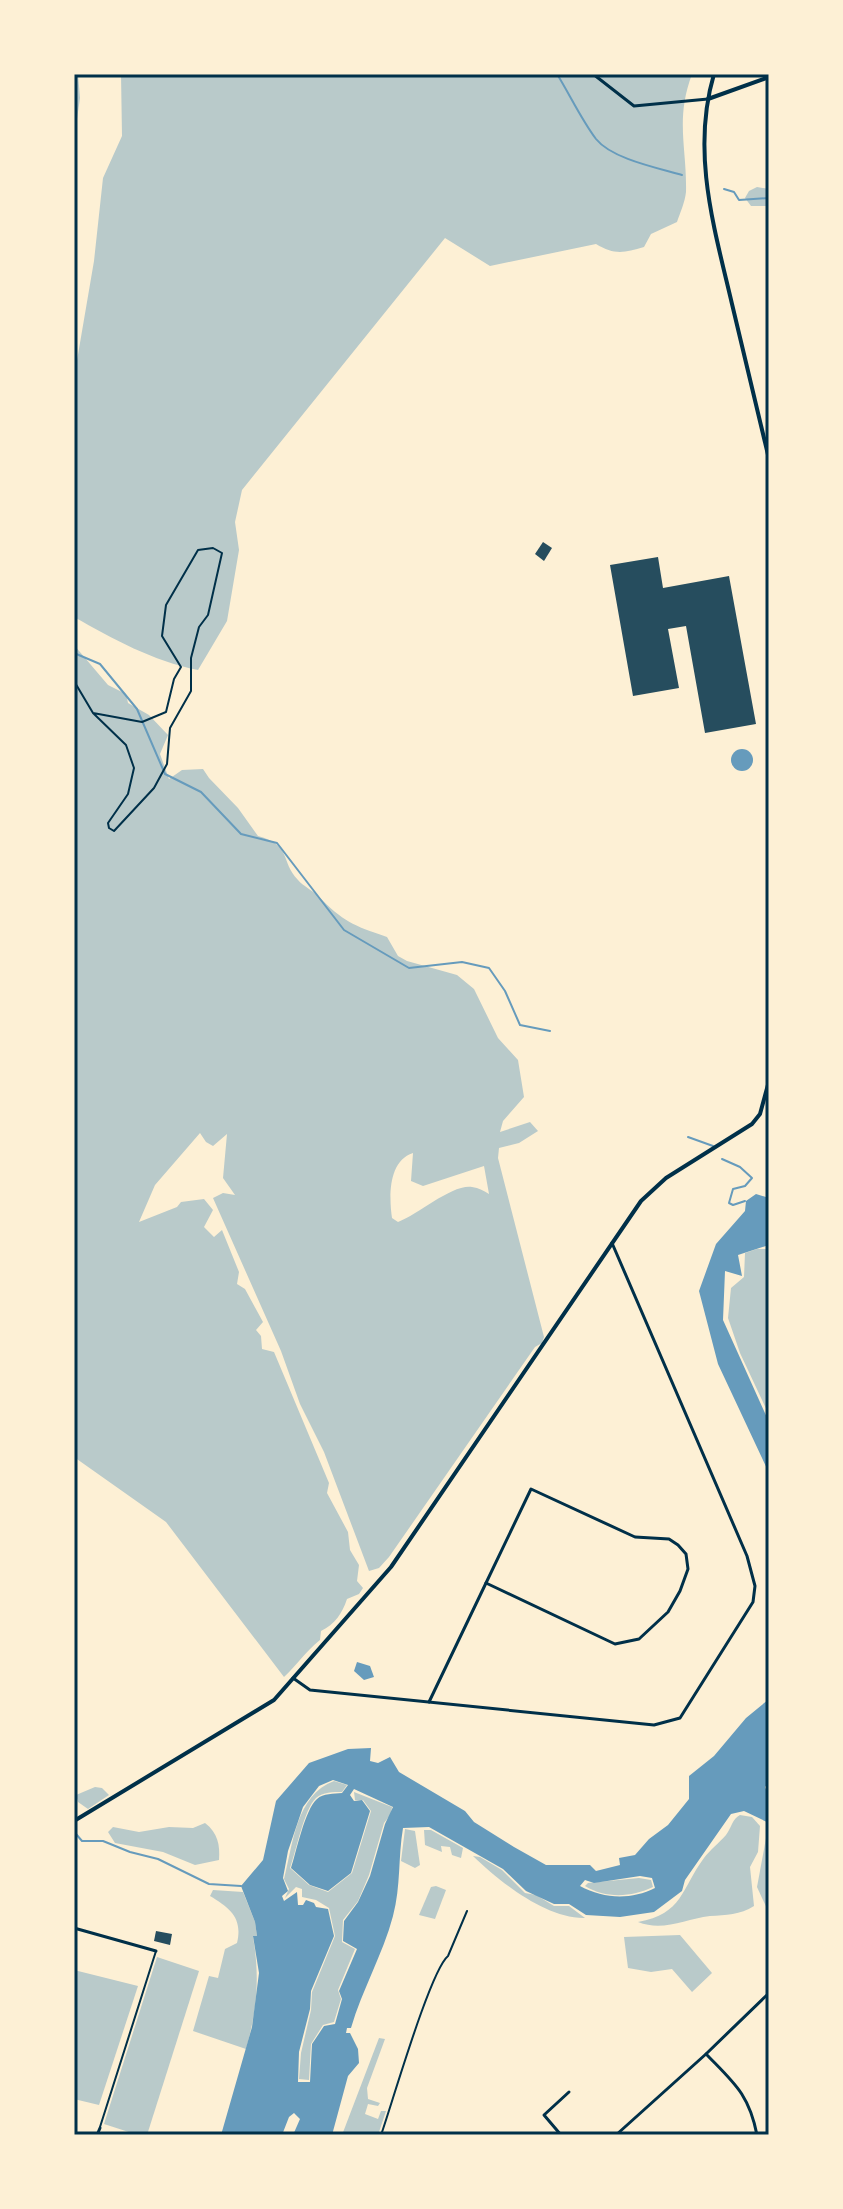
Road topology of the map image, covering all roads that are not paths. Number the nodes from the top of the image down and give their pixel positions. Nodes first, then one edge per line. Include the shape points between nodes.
1 (593, 74) edge
2 (714, 74) edge
3 (769, 77) edge
4 (708, 99) junction
5 (769, 459) edge
6 (769, 1081) edge
7 (612, 1243) junction
8 (486, 1583) junction
9 (293, 1678) junction
10 (429, 1702) junction
11 (74, 1821) edge
12 (467, 1911) dead end
13 (74, 1928) edge
14 (156, 1951) joint
15 (769, 1993) edge
16 (706, 2054) junction
17 (569, 2092) dead end
18 (100, 2128) joint
19 (97, 2135) edge
20 (381, 2135) edge
21 (561, 2135) edge
22 (616, 2135) edge
23 (757, 2135) edge

1 - 4 street via 634,106
2 - 4 main road
3 - 4 main road
4 - 5 main road via 703,143 709,202
6 - 7 main road via 757,1120 666,1178 641,1201
7 - 9 main road via 391,1567
7 - 10 street via 747,1556 755,1586 753,1602 680,1718 654,1725
8 - 8 street via 615,1644 639,1639 668,1612 688,1569 686,1554 669,1539 635,1537 531,1489
8 - 10 street
9 - 10 street via 310,1690
9 - 11 main road via 274,1700
12 - 20 lane via 431,1988
13 - 14 street
14 - 18 lane
15 - 16 street
16 - 22 street
16 - 23 street via 749,2103
17 - 21 street via 544,2115
18 - 19 street

